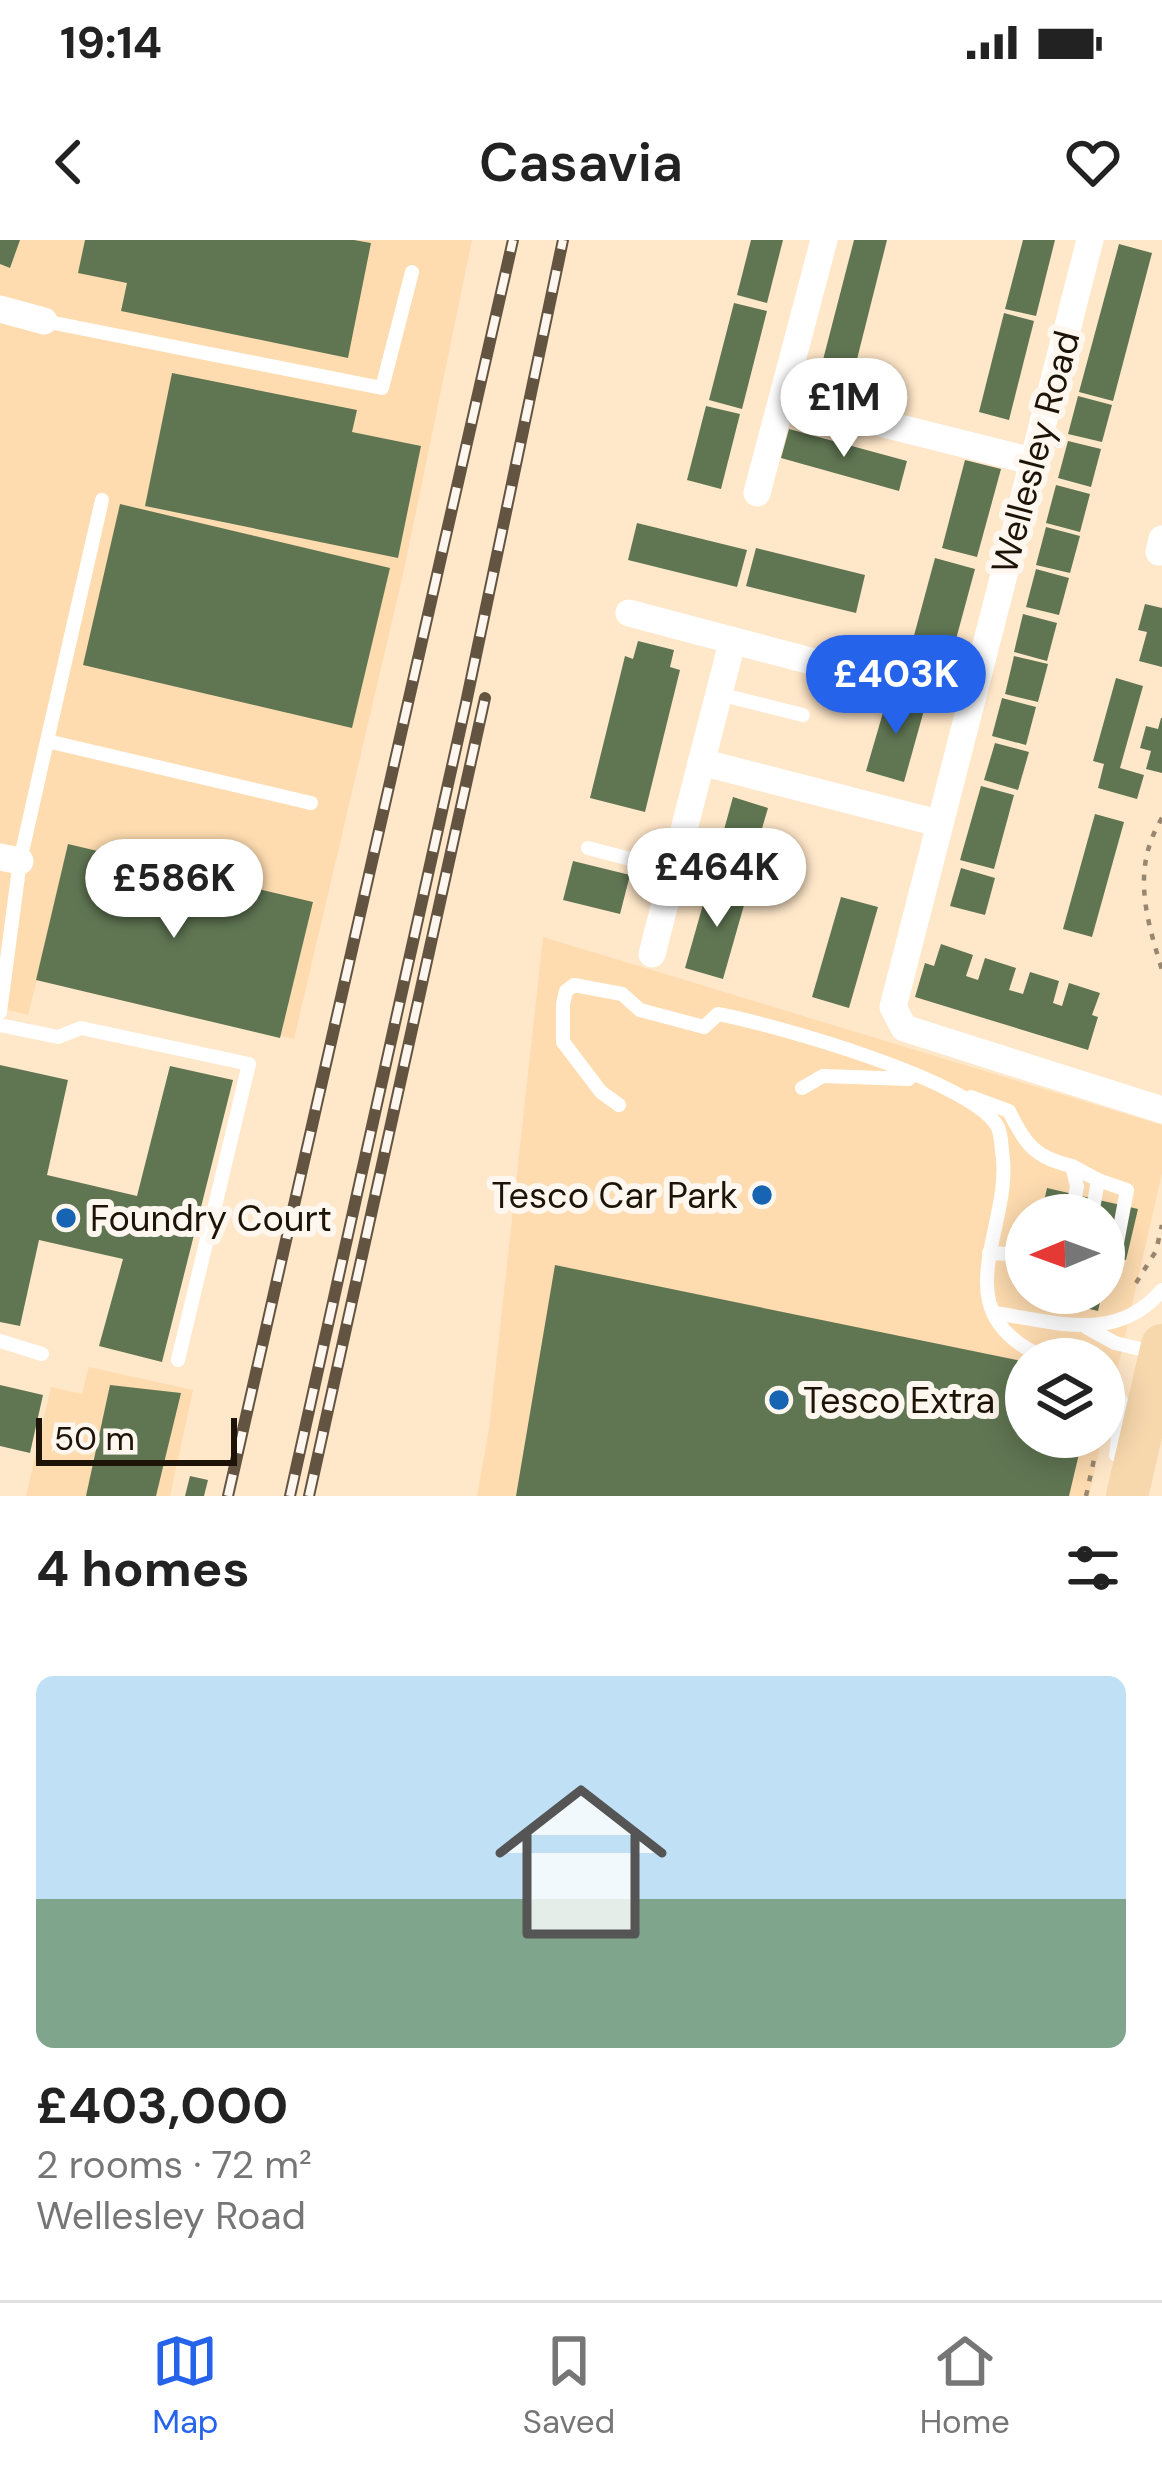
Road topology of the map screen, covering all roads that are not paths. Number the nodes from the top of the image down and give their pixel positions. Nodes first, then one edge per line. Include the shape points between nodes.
1 (824, 240) edge
2 (1090, 240) edge
3 (412, 272) dead end
4 (0, 309) edge
5 (44, 321) joint
6 (784, 399) junction
7 (1032, 461) junction
8 (757, 493) dead end
9 (102, 500) dead end
10 (629, 614) dead end
11 (732, 643) junction
12 (822, 664) dead end
13 (719, 694) junction
14 (802, 716) dead end
15 (46, 742) junction
16 (701, 762) junction
17 (311, 803) dead end
18 (938, 823) junction
19 (588, 848) dead end
20 (10, 859) edge
21 (672, 870) junction
22 (652, 954) dead end
23 (0, 1012) edge
24 (0, 1025) edge
25 (926, 1080) junction
26 (802, 1088) dead end
27 (967, 1096) junction
28 (619, 1105) dead end
29 (1162, 1110) edge
30 (1072, 1166) junction
31 (1099, 1180) junction
32 (1076, 1194) edge
33 (1096, 1194) edge
34 (1125, 1201) edge
35 (989, 1252) junction
36 (1005, 1253) edge
37 (1162, 1290) edge
38 (995, 1312) junction
39 (1086, 1327) junction
40 (1012, 1338) edge
41 (0, 1341) edge
42 (43, 1354) dead end
43 (178, 1360) dead end
44 (1141, 1368) edge
45 (1120, 1486) edge

1 - 6 street
2 - 7 street, Wellesley Road
3 - 5 lane via 382,388
4 - 5 street
6 - 7 street
6 - 8 street
7 - 18 street, Wellesley Road
9 - 15 lane
10 - 11 street
11 - 12 street
11 - 13 street
13 - 14 lane
13 - 16 street
15 - 17 lane
15 - 20 lane
16 - 18 street
16 - 21 street
18 - 29 street, Wellesley Road via 893,1007 904,1028
19 - 21 lane
20 - 23 lane
21 - 22 street
24 - 43 lane via 58,1037 81,1028 249,1064
25 - 26 lane via 823,1076
25 - 27 lane
25 - 28 lane via 814,1038 718,1014 704,1027 640,1010 622,994 574,985 563,1004 563,1042
27 - 30 lane via 1009,1112 1024,1144 1044,1160
27 - 35 lane via 998,1126 1005,1169
30 - 31 lane
30 - 32 lane
31 - 33 lane
31 - 34 lane via 1127,1190
35 - 36 lane
35 - 38 lane via 987,1294
37 - 39 lane via 1130,1319
38 - 39 lane
38 - 40 lane
39 - 44 lane
41 - 42 lane
44 - 45 main road

